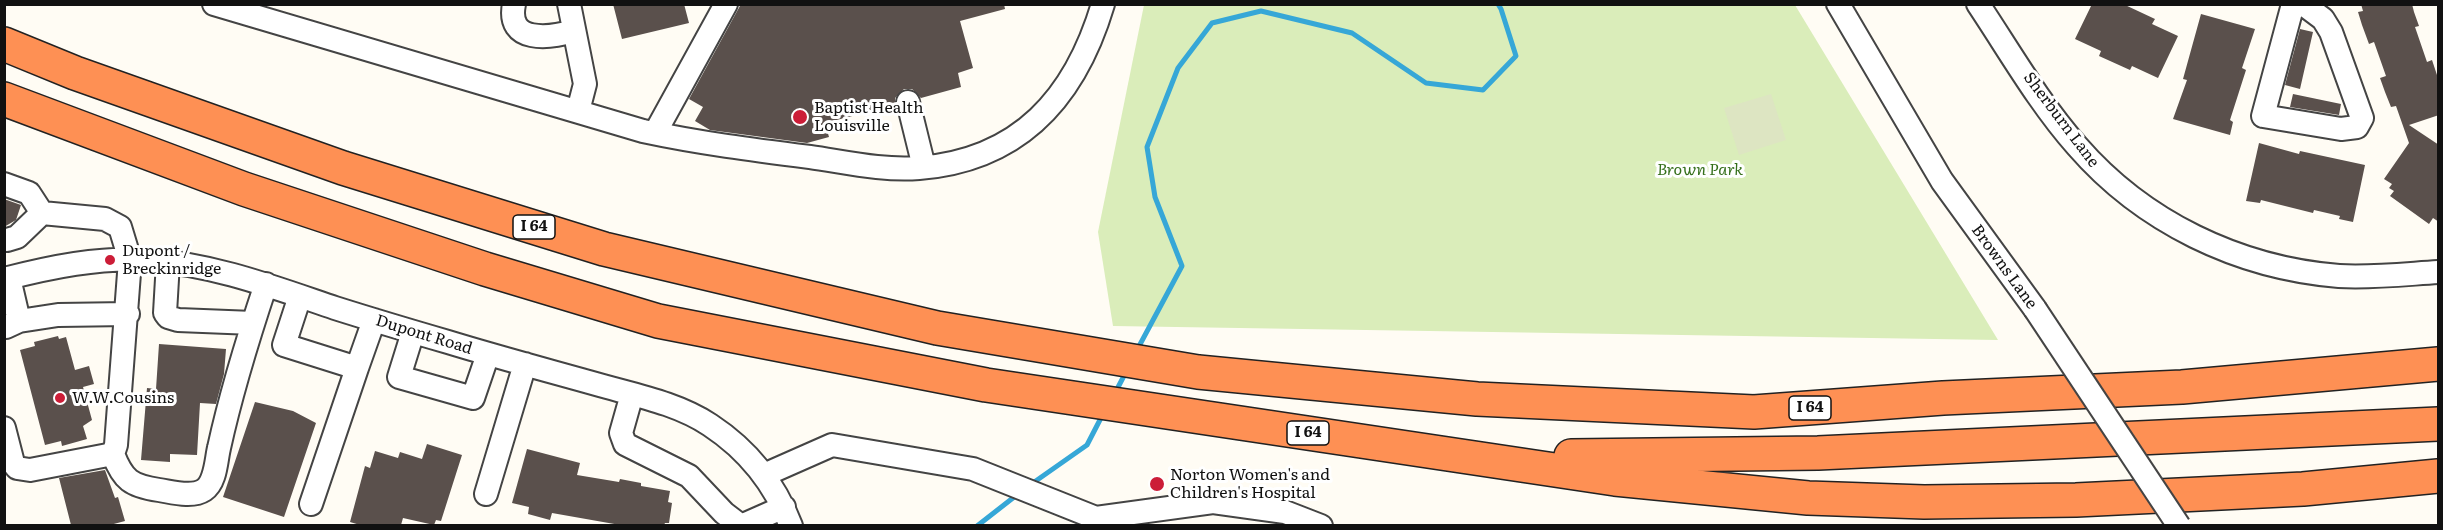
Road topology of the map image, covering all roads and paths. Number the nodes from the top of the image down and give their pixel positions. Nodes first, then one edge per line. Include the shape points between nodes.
1 (214, 4) edge
2 (514, 4) edge
3 (569, 4) edge
4 (726, 4) edge
5 (1103, 4) edge
6 (1838, 4) edge
7 (1978, 4) edge
8 (2293, 4) edge
9 (2303, 4) edge
10 (573, 31) junction
11 (4, 44) edge
12 (4, 99) edge
13 (908, 102) dead end
14 (578, 111) junction
15 (655, 133) junction
16 (924, 167) junction
17 (4, 184) edge
18 (42, 213) junction
19 (6, 239) edge
20 (130, 260) junction
21 (168, 262) junction
22 (2439, 272) edge
23 (10, 277) edge
24 (266, 284) junction
25 (300, 296) junction
26 (128, 314) junction
27 (374, 320) junction
28 (253, 323) junction
29 (12, 325) edge
30 (413, 332) junction
31 (488, 354) junction
32 (525, 364) junction
33 (2439, 364) edge
34 (357, 368) junction
35 (632, 394) junction
36 (2439, 423) edge
37 (4, 429) edge
38 (112, 453) junction
39 (1452, 454) junction
40 (764, 475) junction
41 (2435, 477) edge
42 (486, 494) dead end
43 (311, 504) dead end
44 (788, 516) edge
45 (1090, 518) edge
46 (741, 525) edge
47 (1321, 525) edge
48 (2179, 525) edge

1 - 14 street
2 - 10 street via 515,24 526,33 538,38
3 - 10 street
4 - 15 street
5 - 16 street via 1092,40 1075,72 1022,132 977,157
6 - 48 street, Browns Lane, bridge via 1942,181 2035,309
7 - 22 street, Sherburn Lane via 2075,145 2129,196 2172,225 2231,253 2291,270 2340,276
8 - 9 street via 2263,116 2342,129 2357,127 2362,118 2331,32 2323,19
10 - 14 street via 585,84
11 - 33 highway, I 64 via 343,168 604,249 937,328 1183,370 1477,399 1754,412 2182,387
12 - 39 highway, I 64 via 244,189 485,269 658,321 986,385
13 - 16 street
14 - 15 street
15 - 16 street via 877,166
17 - 18 street via 29,193
18 - 19 street via 17,237
18 - 20 street via 105,219 120,227
19 - 23 street
20 - 21 street, Dupont Road
20 - 23 street, Dupont Road via 95,261
20 - 26 street
21 - 24 street, Dupont Road
21 - 28 street via 168,317
23 - 29 street
24 - 25 street, Dupont Road
24 - 28 street
25 - 27 street, Dupont Road
25 - 34 street via 284,345
26 - 29 street via 58,315
26 - 38 street via 116,445
27 - 30 street, Dupont Road
27 - 34 street
28 - 38 street via 213,477 204,490 189,494 140,488 119,470
30 - 31 street, Dupont Road
30 - 31 street via 399,377 473,398
31 - 32 street, Dupont Road
32 - 35 street, Dupont Road
32 - 42 street
34 - 43 street
35 - 40 street, Dupont Road via 709,424 732,441
35 - 46 street via 621,433 625,444 689,476
36 - 39 highway, I 64 via 1818,453
37 - 38 street via 17,468 30,470
39 - 41 highway via 1615,479 1808,498 1924,502 2207,494
40 - 44 street, Dupont Road
40 - 45 street via 832,445 974,469
44 - 46 street
45 - 47 street via 1213,502 1285,512

